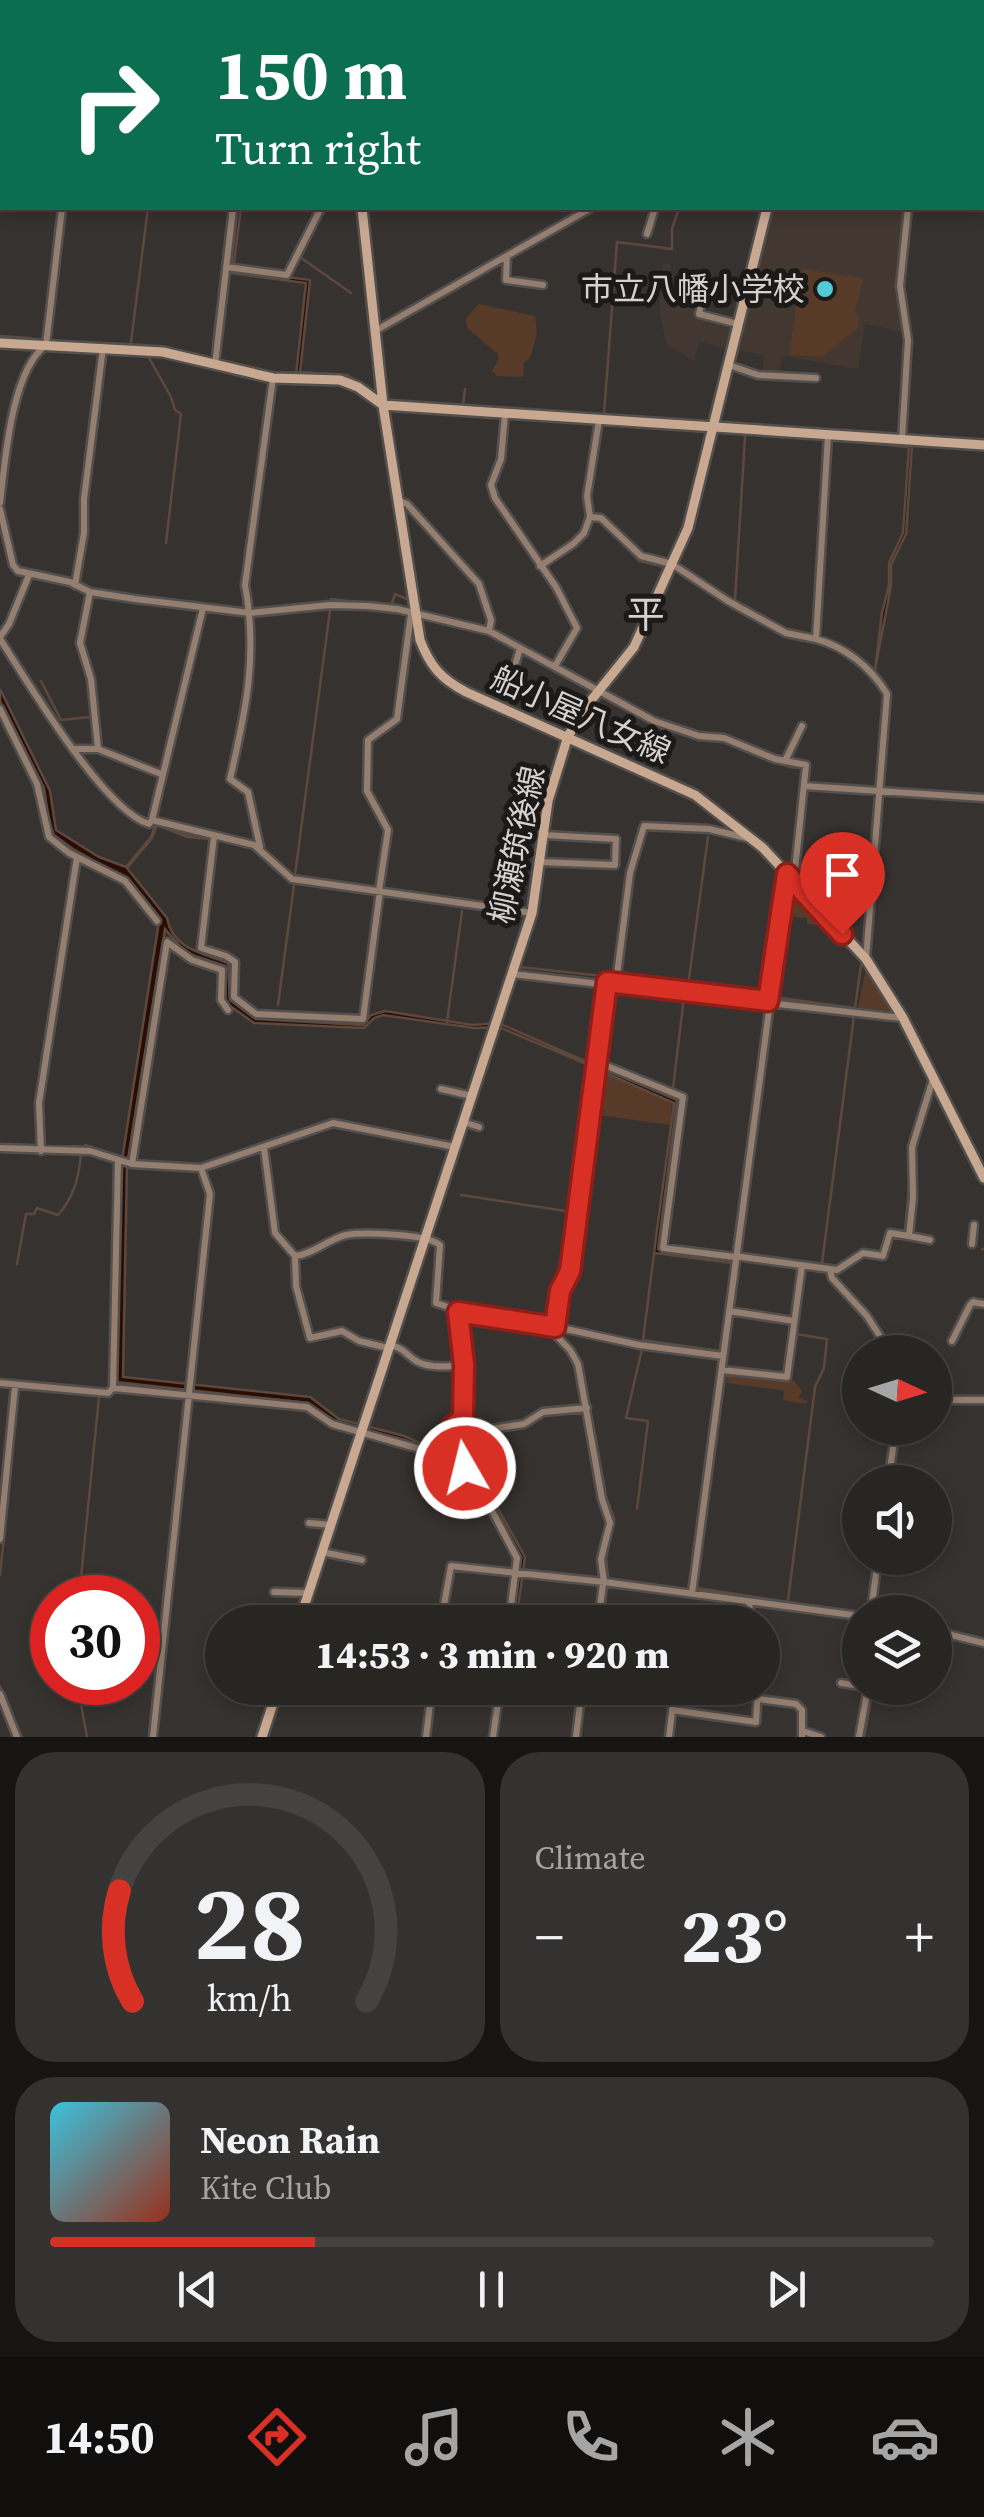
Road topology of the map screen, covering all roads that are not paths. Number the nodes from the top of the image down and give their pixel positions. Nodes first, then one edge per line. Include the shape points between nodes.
1 (62, 210) edge
2 (233, 210) edge
3 (320, 210) edge
4 (362, 210) edge
5 (588, 210) edge
6 (654, 210) edge
7 (766, 210) edge
8 (908, 210) edge
9 (646, 234) dead end
10 (507, 256) junction
11 (230, 268) junction
12 (543, 285) dead end
13 (703, 298) dead end
14 (738, 324) junction
15 (374, 332) junction
16 (0, 342) edge
17 (46, 346) junction
18 (103, 348) junction
19 (728, 365) junction
20 (214, 366) junction
21 (273, 378) junction
22 (816, 378) dead end
23 (382, 405) junction
24 (504, 414) junction
25 (599, 420) junction
26 (712, 428) junction
27 (828, 435) junction
28 (902, 440) junction
29 (984, 445) edge
30 (397, 499) junction
31 (0, 506) edge
32 (590, 518) junction
33 (672, 564) junction
34 (540, 566) junction
35 (29, 574) junction
36 (75, 584) junction
37 (90, 592) junction
38 (203, 608) junction
39 (250, 613) junction
40 (413, 614) junction
41 (489, 631) junction
42 (0, 638) edge
43 (816, 638) junction
44 (520, 648) junction
45 (555, 666) junction
46 (508, 690) dead end
47 (600, 690) junction
48 (0, 709) edge
49 (802, 726) dead end
50 (568, 736) junction
51 (98, 748) junction
52 (75, 749) junction
53 (785, 761) junction
54 (162, 774) junction
55 (804, 786) junction
56 (879, 791) junction
57 (984, 798) edge
58 (152, 820) junction
59 (544, 834) junction
60 (214, 836) junction
61 (753, 839) junction
62 (260, 848) junction
63 (78, 857) junction
64 (540, 862) junction
65 (791, 878) junction
66 (379, 891) junction
67 (532, 913) junction
68 (157, 921) dead end
69 (866, 960) junction
70 (510, 974) junction
71 (612, 982) junction
72 (768, 1001) junction
73 (228, 1010) dead end
74 (903, 1018) junction
75 (596, 1062) junction
76 (933, 1079) junction
77 (441, 1089) dead end
78 (472, 1096) junction
79 (463, 1122) junction
80 (478, 1127) dead end
81 (0, 1148) edge
82 (264, 1148) junction
83 (455, 1148) junction
84 (41, 1151) junction
85 (978, 1156) edge
86 (118, 1161) junction
87 (132, 1164) junction
88 (201, 1168) junction
89 (984, 1178) edge
90 (974, 1225) dead end
91 (908, 1236) junction
92 (426, 1237) junction
93 (930, 1240) dead end
94 (972, 1244) dead end
95 (295, 1256) junction
96 (735, 1256) junction
97 (802, 1264) junction
98 (830, 1270) junction
99 (984, 1304) edge
100 (728, 1311) junction
101 (458, 1312) junction
102 (794, 1320) junction
103 (551, 1327) junction
104 (879, 1335) edge
105 (952, 1341) dead end
106 (388, 1346) junction
107 (723, 1356) junction
108 (464, 1364) junction
109 (721, 1370) junction
110 (0, 1383) edge
111 (15, 1386) junction
112 (113, 1388) junction
113 (189, 1390) junction
114 (952, 1400) edge
115 (984, 1400) edge
116 (587, 1408) junction
117 (457, 1424) junction
118 (362, 1429) junction
119 (310, 1523) dead end
120 (330, 1525) junction
121 (0, 1539) edge
122 (322, 1552) junction
123 (362, 1560) dead end
124 (519, 1575) junction
125 (604, 1583) junction
126 (274, 1592) dead end
127 (692, 1593) junction
128 (308, 1594) junction
129 (748, 1602) junction
130 (304, 1605) edge
131 (444, 1605) edge
132 (513, 1605) edge
133 (601, 1605) edge
134 (748, 1605) edge
135 (842, 1614) edge
136 (952, 1636) edge
137 (984, 1644) edge
138 (0, 1694) edge
139 (780, 1702) edge
140 (272, 1705) edge
141 (430, 1705) edge
142 (498, 1705) edge
143 (580, 1705) edge
144 (673, 1705) edge
145 (758, 1705) edge
146 (862, 1705) edge
147 (672, 1710) junction
148 (802, 1734) edge
149 (18, 1737) edge
150 (153, 1737) edge
151 (262, 1737) edge
152 (426, 1737) edge
153 (494, 1737) edge
154 (576, 1737) edge
155 (669, 1737) edge
156 (821, 1737) edge
157 (858, 1737) edge

1 - 17 street
2 - 11 street
3 - 11 street via 287,275
4 - 15 main road, 船小屋八女線
5 - 10 street
6 - 9 street
7 - 14 main road, 柳瀬筑後線
8 - 28 street via 900,286 908,340
10 - 12 street via 506,280
10 - 15 street
11 - 20 street
13 - 14 street via 699,314
14 - 19 main road, 柳瀬筑後線
15 - 23 main road, 船小屋八女線
16 - 17 main road
17 - 18 main road
17 - 31 street via 37,352 16,403
18 - 20 main road via 163,352
18 - 36 street
19 - 22 street via 758,375
19 - 26 main road, 柳瀬筑後線
20 - 21 main road
21 - 23 main road via 340,380
21 - 39 street via 245,584
23 - 24 main road
23 - 30 main road, 船小屋八女線
24 - 25 main road
24 - 34 street via 501,459 491,485
25 - 26 main road
25 - 32 street
26 - 27 main road
26 - 33 main road, 柳瀬筑後線 via 688,528
27 - 28 main road
27 - 43 street
28 - 29 main road
30 - 40 main road, 船小屋八女線
30 - 41 street via 478,584
31 - 35 street via 13,565
32 - 33 street via 601,518 641,556
32 - 34 street via 573,544
33 - 43 street via 786,633
33 - 47 main road, 柳瀬筑後線 via 634,647
34 - 45 street via 577,628
35 - 36 street
35 - 42 street
36 - 37 street
37 - 38 street
37 - 51 street via 80,643
38 - 39 street
38 - 54 street
39 - 40 street via 330,605
39 - 62 street via 250,693 230,779 248,792
40 - 41 street
40 - 50 main road, 船小屋八女線 via 426,657 445,682
40 - 66 street via 398,719 368,740 366,752 368,791 388,830
41 - 44 street
42 - 52 street
43 - 56 street via 842,648 887,694
44 - 45 street
44 - 46 street
45 - 47 street
47 - 50 main road, 柳瀬筑後線
47 - 53 street via 654,721
48 - 63 street via 36,784 46,832
49 - 53 street
50 - 59 main road, 柳瀬筑後線
50 - 61 main road, 船小屋八女線 via 696,794
51 - 52 street
51 - 54 street
52 - 58 street via 128,813 144,823
53 - 55 street via 806,766
54 - 58 street
55 - 56 street
55 - 65 street
56 - 57 street
56 - 69 street
58 - 60 street
59 - 64 main road, 柳瀬筑後線
59 - 64 street via 616,839 615,865
60 - 62 street
60 - 66 street via 200,948 235,962 234,997 256,1014 362,1019
61 - 65 main road, 船小屋八女線
61 - 71 street via 644,826
62 - 66 street via 292,879
63 - 68 street via 124,881
63 - 84 street via 39,1103
64 - 67 main road, 柳瀬筑後線
65 - 69 main road, 船小屋八女線
65 - 72 street
66 - 67 street
67 - 70 main road, 柳瀬筑後線
69 - 74 main road, 船小屋八女線
70 - 71 street
70 - 78 main road, 柳瀬筑後線
71 - 72 street
71 - 75 street
72 - 74 street
72 - 96 street
73 - 87 street via 221,1000 220,968 192,960 167,942
74 - 76 main road, 船小屋八女線
75 - 96 street via 683,1097 663,1248
75 - 103 street via 570,1271
76 - 85 main road, 船小屋八女線
76 - 91 street via 912,1147
77 - 78 street
78 - 79 main road, 柳瀬筑後線
79 - 80 street
79 - 83 main road, 柳瀬筑後線
81 - 84 street
82 - 83 street via 333,1124
82 - 88 street
82 - 95 street via 275,1233
83 - 92 main road, 柳瀬筑後線
84 - 86 street via 90,1152
85 - 89 main road, 船小屋八女線
86 - 87 street
86 - 112 street
87 - 88 street
88 - 113 street via 210,1194
90 - 94 street
91 - 93 street
91 - 98 street via 890,1233 883,1256 863,1252
92 - 95 street via 349,1234
92 - 101 street via 440,1245 436,1303
92 - 106 main road, 柳瀬筑後線
95 - 106 street via 310,1338 342,1331
96 - 97 street
96 - 100 street
97 - 98 street
97 - 102 street
98 - 104 street
99 - 105 street via 973,1302
100 - 102 street
100 - 107 street
101 - 103 street
101 - 108 street
102 - 109 street via 787,1377
103 - 107 street
103 - 116 street via 578,1364
106 - 108 street via 404,1349 417,1362
106 - 118 main road, 柳瀬筑後線
107 - 109 street
108 - 117 street
109 - 127 street
110 - 111 street
111 - 112 street
111 - 121 street
112 - 113 street
113 - 118 street via 307,1407 332,1424
113 - 150 street
114 - 115 street
116 - 117 street via 544,1412 524,1424 491,1429
116 - 125 street via 610,1516 601,1559
117 - 118 street via 426,1447
117 - 124 street via 464,1464 517,1558
118 - 120 main road, 柳瀬筑後線
119 - 120 street
120 - 122 main road, 柳瀬筑後線
122 - 123 street
122 - 128 main road, 柳瀬筑後線
124 - 125 street
124 - 131 street via 450,1566
124 - 132 street
125 - 127 street
125 - 133 street
126 - 128 street
127 - 129 street
128 - 130 main road, 柳瀬筑後線
129 - 134 street
129 - 135 street
136 - 137 street
138 - 149 street
139 - 148 street via 802,1710
140 - 151 main road
141 - 152 street
142 - 153 street
143 - 154 street
144 - 147 street
145 - 147 street via 756,1722
146 - 157 street
147 - 155 street
148 - 156 street

